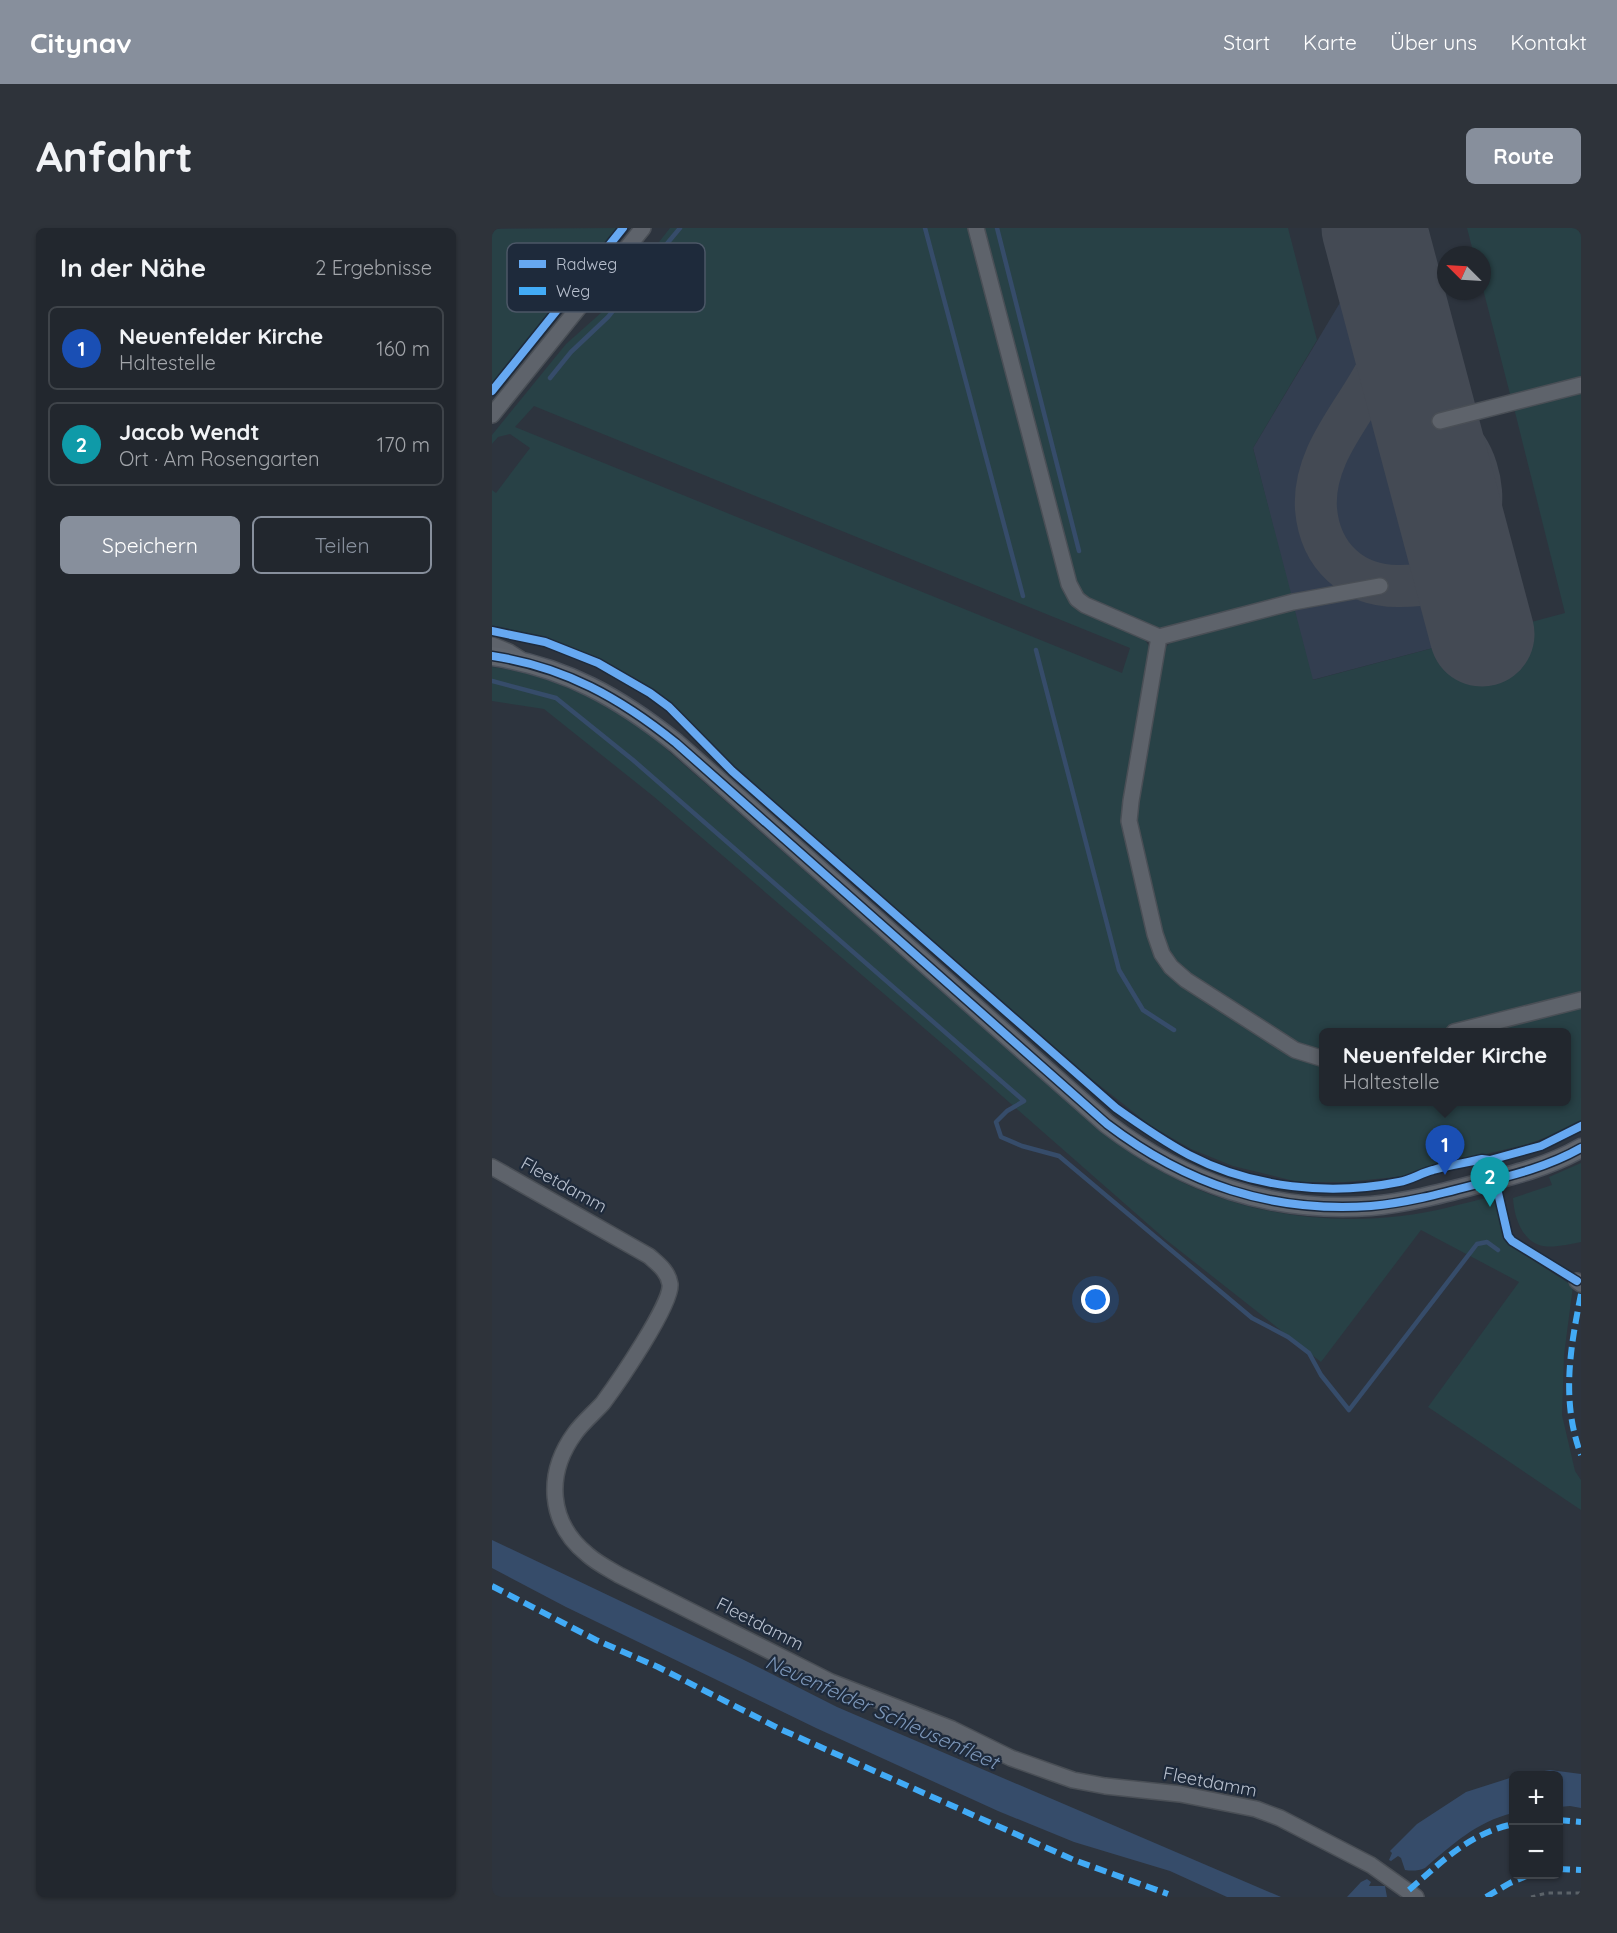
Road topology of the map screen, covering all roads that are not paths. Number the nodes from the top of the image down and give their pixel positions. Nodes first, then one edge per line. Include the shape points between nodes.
1 (643, 228) edge
2 (976, 228) edge
3 (631, 243) edge
4 (575, 312) edge
5 (1581, 385) edge
6 (492, 415) edge
7 (1440, 421) dead end
8 (1380, 586) dead end
9 (1159, 637) junction
10 (492, 645) edge
11 (492, 656) edge
12 (522, 661) junction
13 (1581, 1000) edge
14 (1470, 1028) edge
15 (1319, 1058) edge
16 (1581, 1148) edge
17 (492, 1167) edge
18 (1416, 1897) edge

1 - 3 street
2 - 9 street via 1072,592 1085,605
4 - 6 street
5 - 7 street
8 - 9 street via 1293,602
9 - 15 street via 1129,821 1162,954 1186,980 1295,1050
10 - 12 street
11 - 12 main road
12 - 16 main road via 593,687 647,720 1107,1124 1179,1170 1254,1197 1310,1205 1364,1206 1442,1194 1495,1180
13 - 14 street
17 - 18 street, Fleetdamm via 649,1256 667,1272 671,1286 667,1302 627,1369 575,1433 559,1460 553,1490 563,1526 587,1555 831,1682 952,1729 1011,1758 1073,1780 1256,1809 1371,1865

